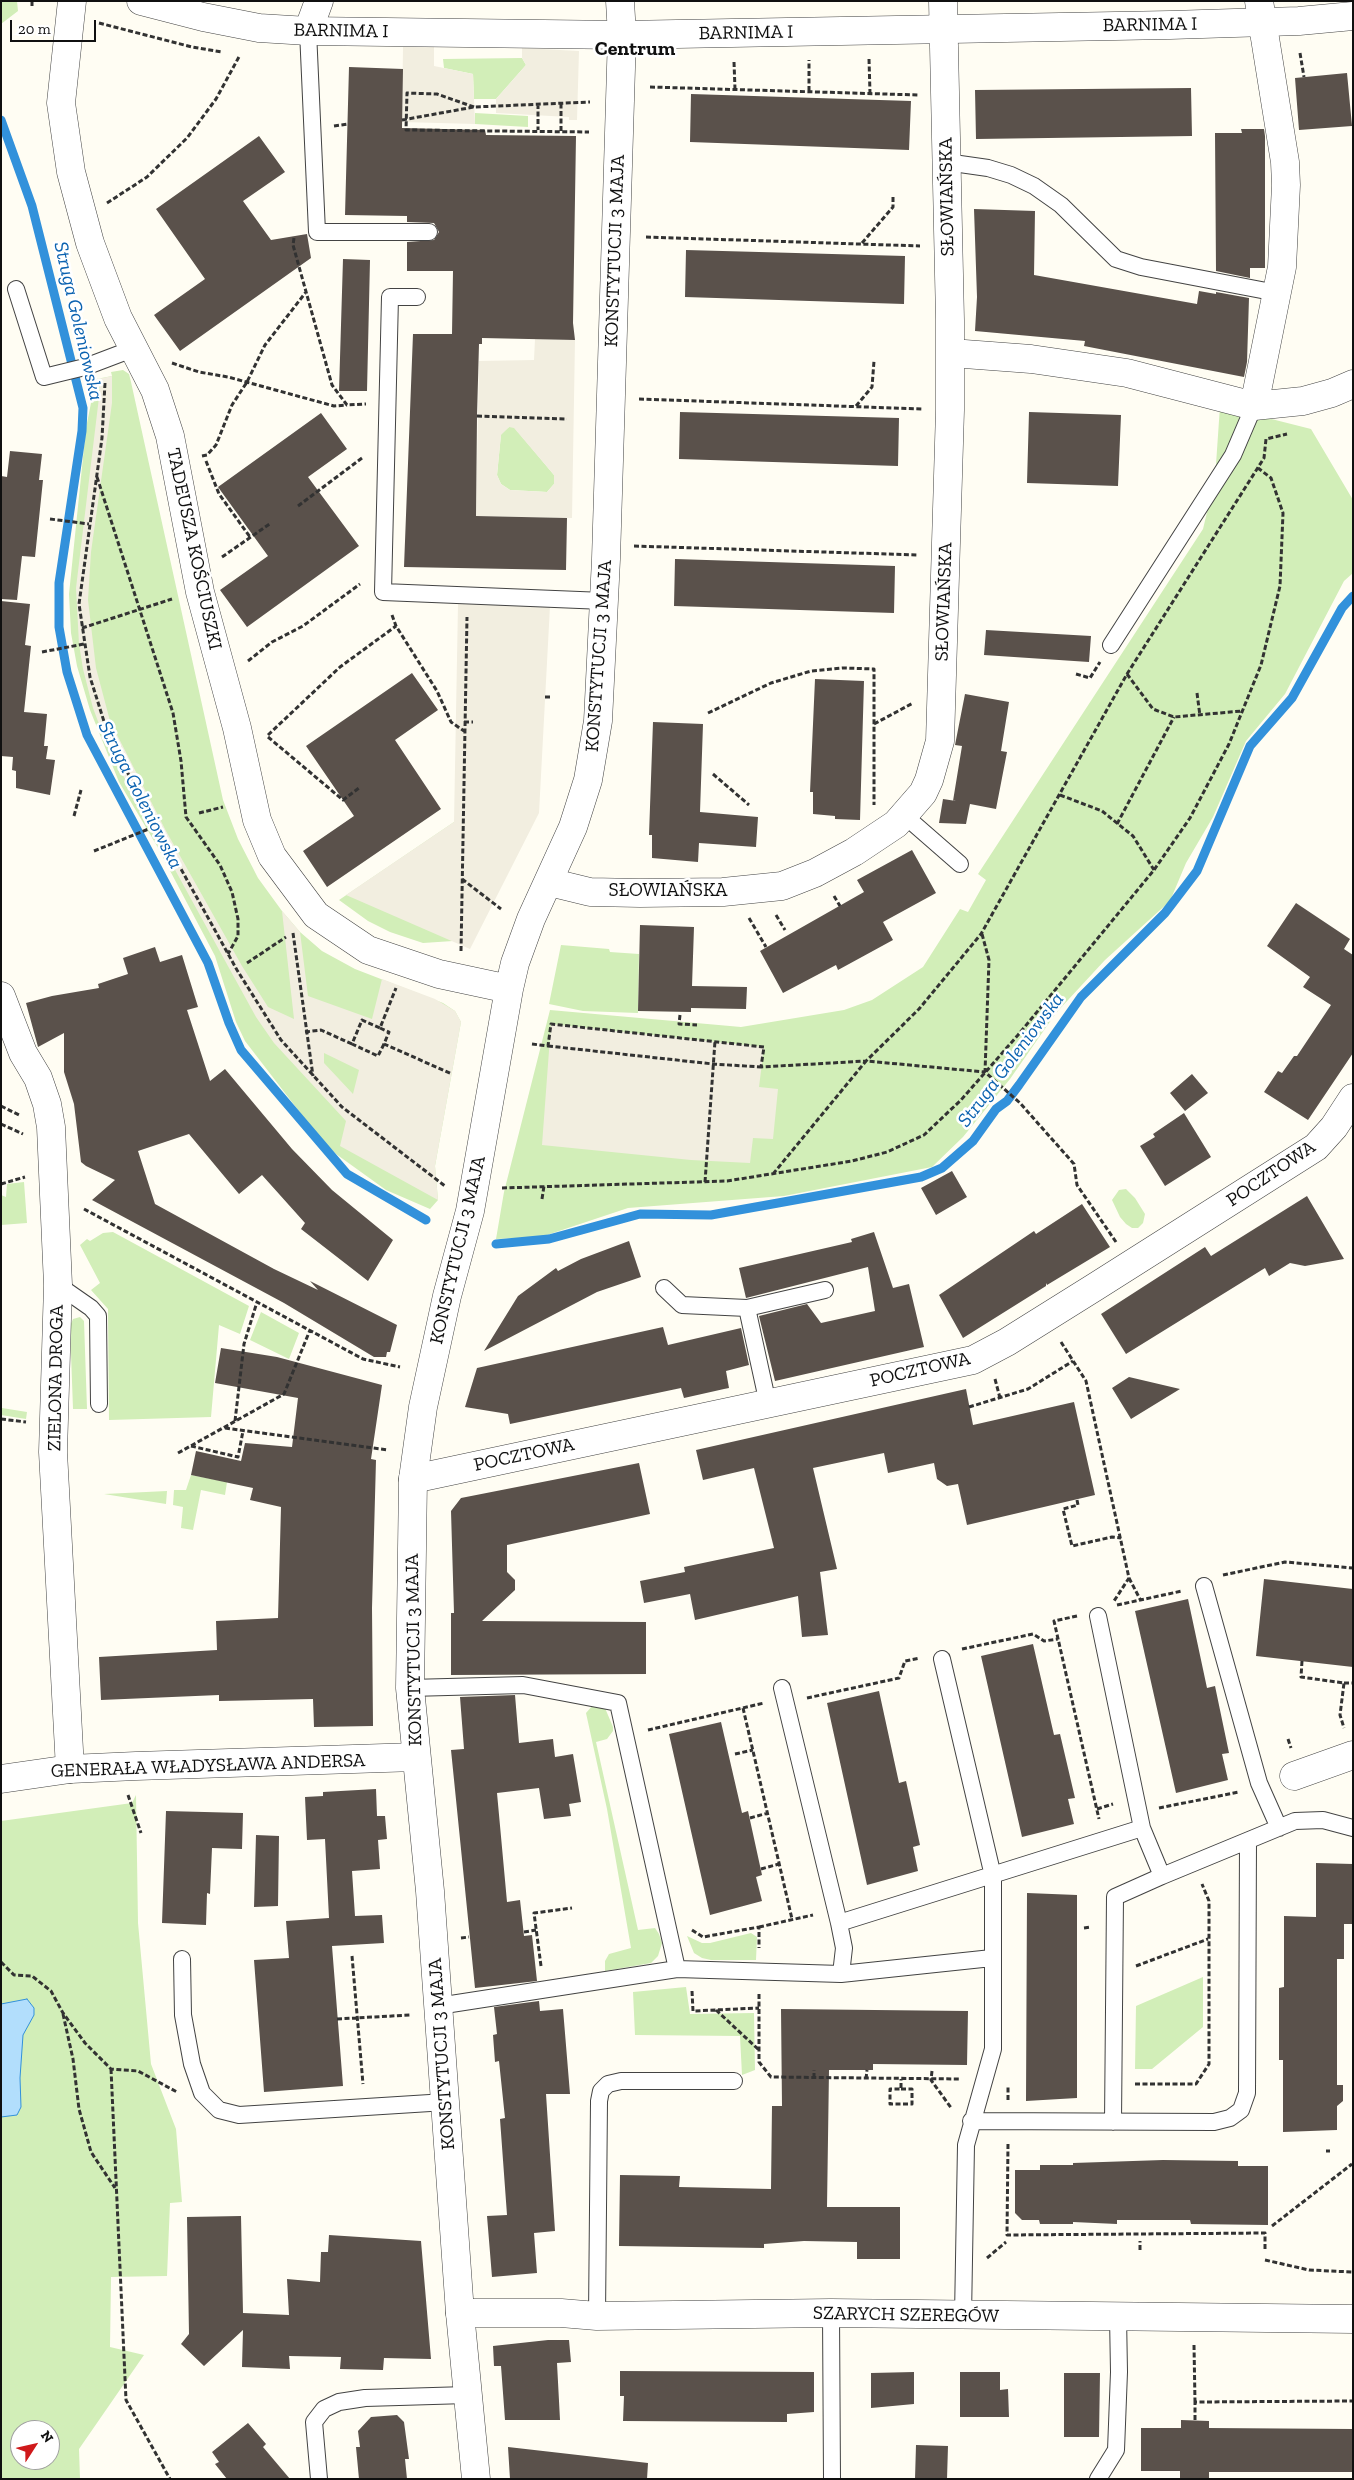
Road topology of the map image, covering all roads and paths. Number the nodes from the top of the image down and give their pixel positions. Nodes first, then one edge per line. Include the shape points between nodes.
1 (32, 1) edge
2 (72, 1) edge
3 (141, 1) edge
4 (319, 1) edge
5 (620, 1) edge
6 (943, 1) edge
7 (32, 6) dead end
8 (1260, 12) edge
9 (1353, 16) edge
10 (943, 29) junction
11 (308, 31) junction
12 (622, 35) junction
13 (1300, 53) dead end
14 (240, 55) dead end
15 (869, 58) dead end
16 (809, 60) dead end
17 (734, 61) dead end
18 (1304, 77) dead end
19 (650, 87) dead end
20 (735, 89) junction
21 (809, 92) junction
22 (870, 93) junction
23 (919, 95) dead end
24 (590, 102) dead end
25 (561, 103) junction
26 (538, 104) junction
27 (474, 107) junction
28 (402, 120) dead end
29 (348, 124) dead end
30 (334, 126) dead end
31 (538, 130) junction
32 (561, 131) junction
33 (590, 132) dead end
34 (946, 162) junction
35 (893, 197) dead end
36 (104, 205) dead end
37 (429, 232) dead end
38 (294, 235) dead end
39 (646, 237) dead end
40 (861, 244) junction
41 (921, 246) dead end
42 (16, 289) dead end
43 (306, 292) junction
44 (1277, 293) junction
45 (417, 297) dead end
46 (135, 348) junction
47 (951, 353) junction
48 (874, 361) dead end
49 (164, 362) dead end
50 (104, 378) dead end
51 (247, 382) junction
52 (1353, 384) edge
53 (639, 399) dead end
54 (374, 403) dead end
55 (346, 405) junction
56 (855, 406) junction
57 (1254, 406) junction
58 (922, 409) dead end
59 (477, 416) dead end
60 (567, 419) dead end
61 (364, 457) dead end
62 (1258, 468) dead end
63 (96, 474) junction
64 (298, 506) dead end
65 (50, 519) dead end
66 (271, 523) dead end
67 (89, 524) junction
68 (250, 538) junction
69 (633, 546) dead end
70 (920, 555) dead end
71 (215, 563) dead end
72 (383, 592) junction
73 (175, 598) dead end
74 (604, 601) junction
75 (140, 609) junction
76 (467, 616) dead end
77 (396, 626) junction
78 (82, 628) junction
79 (84, 644) junction
80 (1111, 645) dead end
81 (42, 652) dead end
82 (252, 659) dead end
83 (1076, 674) dead end
84 (1128, 674) dead end
85 (1090, 678) dead end
86 (1197, 693) dead end
87 (545, 697) dead end
88 (552, 697) dead end
89 (919, 698) dead end
90 (1242, 711) junction
91 (708, 713) dead end
92 (1200, 716) junction
93 (1174, 717) junction
94 (464, 722) junction
95 (473, 722) dead end
96 (874, 724) junction
97 (464, 731) junction
98 (714, 774) dead end
99 (359, 788) dead end
100 (81, 790) dead end
101 (1060, 795) dead end
102 (749, 805) dead end
103 (223, 807) dead end
104 (874, 811) dead end
105 (199, 813) dead end
106 (74, 816) dead end
107 (905, 816) junction
108 (1117, 824) junction
109 (156, 826) junction
110 (94, 851) dead end
111 (960, 864) dead end
112 (1154, 870) junction
113 (462, 880) junction
114 (549, 882) junction
115 (501, 909) dead end
116 (292, 927) dead end
117 (757, 932) dead end
118 (982, 934) dead end
119 (286, 938) dead end
120 (766, 948) dead end
121 (462, 952) dead end
122 (228, 954) junction
123 (247, 963) dead end
124 (398, 983) dead end
125 (509, 989) junction
126 (1, 996) edge
127 (680, 1015) dead end
128 (697, 1025) dead end
129 (380, 1028) junction
130 (305, 1032) junction
131 (715, 1041) dead end
132 (352, 1044) junction
133 (384, 1044) junction
134 (548, 1046) dead end
135 (714, 1064) junction
136 (761, 1067) dead end
137 (985, 1072) junction
138 (452, 1074) dead end
139 (314, 1076) junction
140 (1353, 1098) edge
141 (1, 1106) edge
142 (26, 1118) dead end
143 (773, 1174) junction
144 (26, 1177) dead end
145 (705, 1182) junction
146 (1, 1184) edge
147 (544, 1186) junction
148 (498, 1188) dead end
149 (450, 1189) dead end
150 (542, 1199) dead end
151 (78, 1201) dead end
152 (1118, 1246) dead end
153 (58, 1285) junction
154 (664, 1288) dead end
155 (825, 1290) dead end
156 (257, 1302) junction
157 (747, 1308) junction
158 (310, 1330) junction
159 (1060, 1340) dead end
160 (1073, 1361) junction
161 (400, 1367) dead end
162 (993, 1374) dead end
163 (1000, 1398) junction
164 (99, 1404) dead end
165 (768, 1404) junction
166 (970, 1407) dead end
167 (235, 1422) junction
168 (224, 1428) junction
169 (243, 1431) junction
170 (191, 1446) junction
171 (388, 1450) dead end
172 (178, 1453) dead end
173 (413, 1479) junction
174 (1077, 1500) dead end
175 (1121, 1538) junction
176 (1353, 1568) edge
177 (1129, 1578) junction
178 (1204, 1586) junction
179 (1141, 1600) junction
180 (1079, 1615) dead end
181 (1098, 1616) dead end
182 (942, 1660) dead end
183 (1302, 1661) dead end
184 (1344, 1683) junction
185 (1353, 1684) edge
186 (410, 1688) junction
187 (782, 1688) dead end
188 (1341, 1701) dead end
189 (754, 1705) dead end
190 (743, 1708) junction
191 (625, 1735) junction
192 (753, 1750) junction
193 (735, 1754) dead end
194 (1353, 1755) edge
195 (416, 1758) junction
196 (70, 1770) junction
197 (1294, 1776) dead end
198 (1, 1779) edge
199 (126, 1788) dead end
200 (1262, 1788) junction
201 (768, 1813) junction
202 (750, 1818) dead end
203 (1141, 1820) junction
204 (1279, 1828) junction
205 (1353, 1828) edge
206 (141, 1833) dead end
207 (1104, 1840) junction
208 (1248, 1841) junction
209 (1194, 1863) junction
210 (779, 1864) junction
211 (761, 1869) dead end
212 (992, 1876) junction
213 (1162, 1876) junction
214 (572, 1908) dead end
215 (820, 1913) dead end
216 (792, 1919) junction
217 (839, 1923) junction
218 (689, 1926) dead end
219 (759, 1927) junction
220 (536, 1930) junction
221 (524, 1932) dead end
222 (460, 1938) dead end
223 (470, 1938) dead end
224 (1208, 1939) junction
225 (759, 1952) dead end
226 (352, 1956) dead end
227 (992, 1958) junction
228 (182, 1959) dead end
229 (1, 1962) edge
230 (1114, 1964) junction
231 (677, 1968) junction
232 (841, 1974) junction
233 (543, 1989) junction
234 (759, 1992) dead end
235 (438, 2006) junction
236 (716, 2010) dead end
237 (63, 2012) junction
238 (410, 2014) dead end
239 (358, 2017) junction
240 (338, 2019) dead end
241 (759, 2050) junction
242 (111, 2070) junction
243 (814, 2070) dead end
244 (866, 2070) dead end
245 (932, 2071) dead end
246 (814, 2078) junction
247 (866, 2079) junction
248 (901, 2079) junction
249 (931, 2080) junction
250 (958, 2080) dead end
251 (734, 2081) dead end
252 (1008, 2081) dead end
253 (1113, 2084) junction
254 (171, 2089) dead end
255 (901, 2089) junction
256 (446, 2102) junction
257 (364, 2107) junction
258 (964, 2118) junction
259 (1008, 2121) junction
260 (1113, 2122) junction
261 (1352, 2165) edge
262 (115, 2188) junction
263 (1272, 2226) dead end
264 (1140, 2241) dead end
265 (1140, 2250) dead end
266 (1265, 2251) dead end
267 (1266, 2260) dead end
268 (1352, 2272) edge
269 (460, 2313) junction
270 (831, 2313) junction
271 (597, 2316) junction
272 (963, 2316) junction
273 (1118, 2316) junction
274 (1353, 2319) edge
275 (1193, 2340) dead end
276 (467, 2395) junction
277 (1353, 2401) edge
278 (1195, 2402) junction
279 (1195, 2420) dead end
280 (170, 2479) edge
281 (318, 2479) edge
282 (476, 2479) edge
283 (832, 2479) edge
284 (1098, 2479) edge

1 - 7 path
2 - 46 street, TADEUSZA KOŚCIUSZKI via 61,103 71,172 90,242 118,318
3 - 11 street, BARNIMA I via 259,28
4 - 11 street
5 - 12 street, KONSTYTUCJI 3 MAJA
6 - 10 street, SŁOWIAŃSKA
8 - 9 street, BARNIMA I
8 - 10 street, BARNIMA I
8 - 44 street via 1285,162 1285,243
10 - 12 street, BARNIMA I
10 - 34 street, SŁOWIAŃSKA
11 - 12 street, BARNIMA I
11 - 37 lane via 317,232
12 - 74 street, KONSTYTUCJI 3 MAJA
13 - 18 path
14 - 36 path via 216,99 187,138 147,177
15 - 22 path
16 - 21 path
17 - 20 path
19 - 20 path
20 - 21 path
21 - 22 path
22 - 23 path
24 - 25 path
25 - 26 path
25 - 32 path
26 - 27 path
26 - 31 path
27 - 28 path
27 - 31 path via 437,94 407,93 406,130
29 - 30 path
31 - 32 path
32 - 33 path
34 - 44 lane via 988,168 1034,186 1061,205 1116,259 1141,267
34 - 47 street, SŁOWIAŃSKA
35 - 40 path via 893,207
38 - 43 path via 293,245
39 - 40 path
40 - 41 path
42 - 46 lane via 44,377 85,367
43 - 51 path via 265,344
43 - 55 path via 332,385
44 - 57 street
45 - 72 lane via 390,297
46 - 125 street, TADEUSZA KOŚCIUSZKI via 155,390 170,436 200,592 237,728 257,820 272,856 316,915 368,950 439,974
47 - 57 street via 1031,359 1127,373
47 - 107 street, SŁOWIAŃSKA via 940,741 923,793
48 - 56 path via 872,387
49 - 51 path
50 - 63 path via 106,399
51 - 55 path via 334,406
51 - 68 path via 232,405 216,445 204,456 218,494
52 - 57 street via 1303,401
53 - 56 path
54 - 55 path
56 - 58 path
57 - 80 lane via 1233,455
59 - 60 path
61 - 64 path
62 - 90 path via 1271,478 1283,513 1280,586 1261,665
63 - 67 path
63 - 75 path
65 - 67 path
66 - 68 path
67 - 78 path via 79,604
68 - 71 path
69 - 70 path
72 - 74 lane
72 - 77 path
72 - 82 path via 363,582 303,626 272,642
73 - 75 path
74 - 114 street, KONSTYTUCJI 3 MAJA via 598,721 588,780 573,827
75 - 78 path
75 - 122 path via 173,712 186,817 220,865 232,892 238,936
76 - 94 path
77 - 97 path via 437,691 451,722
77 - 99 path via 340,667 267,736 343,800
78 - 79 path
79 - 81 path
79 - 109 path via 98,705 108,731
83 - 85 path
84 - 93 path via 1153,709
86 - 92 path
87 - 88 path
89 - 96 path
90 - 92 path
90 - 112 path via 1229,744 1190,818
91 - 96 path via 771,683 811,672 874,668
92 - 93 path
93 - 108 path
94 - 95 path
94 - 97 path
96 - 104 path
97 - 113 path
98 - 102 path
100 - 106 path
101 - 108 path via 1102,811
103 - 105 path
107 - 111 lane
107 - 114 street, SŁOWIAŃSKA via 854,852 816,873 782,886 739,891 640,893 590,892
108 - 112 path via 1133,836
109 - 110 path
109 - 122 path
112 - 137 path
113 - 115 path
113 - 121 path
114 - 125 street, KONSTYTUCJI 3 MAJA via 522,945
116 - 130 path
117 - 120 path
118 - 137 path via 989,960
119 - 123 path
122 - 139 path via 281,1040
124 - 129 path
125 - 173 street, KONSTYTUCJI 3 MAJA via 470,1211 423,1407
126 - 153 street, ZIELONA DROGA via 47,1104 55,1188
127 - 128 path via 679,1024
129 - 132 path via 362,1020
129 - 133 path via 389,1032
130 - 132 path via 321,1030
130 - 139 path
131 - 135 path
132 - 133 path via 378,1056
133 - 138 path
134 - 135 path
135 - 136 path
135 - 145 path
137 - 143 path via 924,1135 887,1152
137 - 143 path via 866,1062
137 - 152 path via 1020,1103 1074,1164 1077,1185
139 - 149 path via 342,1107
140 - 165 street, POCZTOWA via 1316,1147 982,1355 963,1362
141 - 142 path
143 - 145 path via 727,1182
144 - 146 path
145 - 147 path
147 - 148 path
147 - 150 path
151 - 156 path via 83,1209
153 - 164 lane via 98,1316
153 - 196 street, ZIELONA DROGA via 53,1452
154 - 157 lane via 682,1305
155 - 157 lane
156 - 158 path
156 - 167 path via 244,1344
157 - 165 lane
158 - 161 path via 363,1359
158 - 167 path via 284,1394
159 - 160 path
160 - 163 path via 1028,1389
160 - 175 path via 1086,1381
162 - 163 path
163 - 166 path
165 - 173 street, POCZTOWA
167 - 168 path
168 - 169 path
168 - 170 path
169 - 170 path via 238,1457
169 - 171 path
170 - 172 path
173 - 186 street, KONSTYTUCJI 3 MAJA
174 - 175 path via 1078,1505 1063,1509 1072,1546
175 - 177 path
176 - 178 path via 1285,1562 1208,1578 1203,1581
177 - 179 path
177 - 179 path via 1109,1607
178 - 179 path
178 - 200 lane
180 - 207 path via 1054,1621
181 - 203 lane
182 - 212 lane
183 - 184 path via 1301,1677
184 - 185 path
184 - 188 path
186 - 191 lane via 523,1685 618,1703
186 - 195 street, KONSTYTUCJI 3 MAJA
187 - 217 lane
189 - 190 path
190 - 191 path
190 - 192 path
191 - 231 lane
192 - 193 path
192 - 201 path
194 - 197 street
195 - 196 street, GENERAŁA WŁADYSŁAWA ANDERSA
195 - 235 street, KONSTYTUCJI 3 MAJA
196 - 198 street, GENERAŁA WŁADYSŁAWA ANDERSA
199 - 206 path
200 - 203 path
200 - 204 lane
201 - 202 path
201 - 210 path
203 - 207 lane
203 - 213 lane
204 - 205 lane via 1295,1821 1323,1820
204 - 208 lane
207 - 212 lane
208 - 209 lane
208 - 260 lane via 1247,2094 1241,2110 1230,2118 1214,2122
209 - 213 lane
209 - 224 path via 1209,1901
210 - 211 path
210 - 216 path
212 - 217 lane
212 - 227 lane
213 - 230 lane via 1115,1897
214 - 220 path via 534,1913
215 - 216 path
216 - 219 path
217 - 232 lane via 844,1948
218 - 219 path via 703,1937
219 - 225 path
220 - 221 path
220 - 233 path
222 - 223 path
224 - 230 path via 1137,1966
224 - 253 path via 1209,2064 1196,2084
226 - 239 path
227 - 232 lane
227 - 258 lane via 993,2048
228 - 257 lane via 183,2015 192,2064 202,2093 210,2103 219,2110 239,2115
229 - 237 path via 14,1975 32,1976 51,1991
230 - 253 lane
231 - 232 lane
231 - 233 lane
233 - 235 lane
234 - 241 path
235 - 256 street, KONSTYTUCJI 3 MAJA
236 - 241 path
237 - 242 path via 85,2043
237 - 262 path via 79,2109 91,2152
238 - 239 path
239 - 240 path
239 - 257 path
241 - 246 path via 759,2062 771,2077
242 - 254 path via 138,2071
242 - 262 path
243 - 246 path
244 - 247 path
245 - 249 path
246 - 247 path
247 - 248 path
248 - 249 path
248 - 255 path
249 - 250 path
249 - 258 path
251 - 271 lane via 620,2081 608,2084 601,2091
252 - 259 path
253 - 260 lane
255 - 255 path via 890,2088 890,2104 912,2104 912,2089
256 - 257 lane
256 - 269 street, KONSTYTUCJI 3 MAJA
258 - 259 lane
258 - 272 lane
259 - 260 lane
259 - 266 path via 1007,2235 1265,2233
261 - 263 path
262 - 280 path via 126,2400
264 - 265 path
267 - 268 path via 1309,2270
269 - 271 street, SZARYCH SZEREGÓW
269 - 276 street, KONSTYTUCJI 3 MAJA
270 - 271 street, SZARYCH SZEREGÓW
270 - 272 street, SZARYCH SZEREGÓW
270 - 283 lane
272 - 273 street, SZARYCH SZEREGÓW
273 - 274 street, SZARYCH SZEREGÓW
273 - 284 lane via 1116,2450
275 - 278 path
276 - 281 lane via 365,2398 338,2402 324,2409 314,2422
276 - 282 street, KONSTYTUCJI 3 MAJA
277 - 278 path
278 - 279 path

